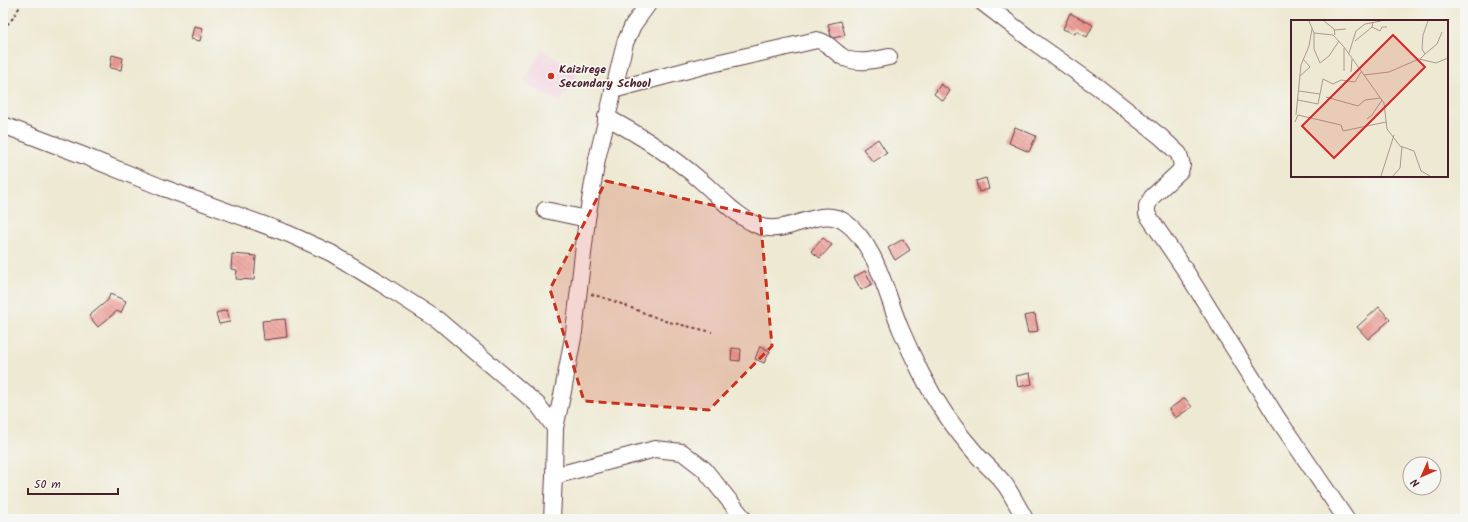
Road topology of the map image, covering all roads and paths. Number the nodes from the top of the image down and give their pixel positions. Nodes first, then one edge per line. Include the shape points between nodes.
1 (22, 3) edge
2 (649, 3) edge
3 (983, 3) edge
4 (3, 29) edge
5 (889, 57) dead end
6 (613, 90) junction
7 (606, 117) junction
8 (3, 124) edge
9 (545, 210) dead end
10 (587, 219) junction
11 (578, 291) junction
12 (712, 332) dead end
13 (554, 428) junction
14 (554, 476) junction
15 (552, 519) edge
16 (744, 519) edge
17 (1025, 519) edge
18 (1346, 519) edge

1 - 4 path
2 - 6 street via 633,25 625,43
3 - 18 street via 1099,88 1179,154 1182,165 1180,171 1152,197 1147,206 1147,214 1276,416
5 - 6 street via 852,61 821,41 807,41
6 - 7 street
7 - 10 street via 596,159
7 - 17 street via 678,162 738,214 751,222 768,228 778,228 829,216 844,221 853,229 866,244 901,330 929,386 947,416 978,456 1006,486
8 - 13 street via 161,188 289,234 331,253 438,320 538,405
9 - 10 street
10 - 11 street
11 - 12 path
11 - 13 street via 574,332
13 - 14 street
14 - 15 street
14 - 16 street via 655,449 682,452 704,469

